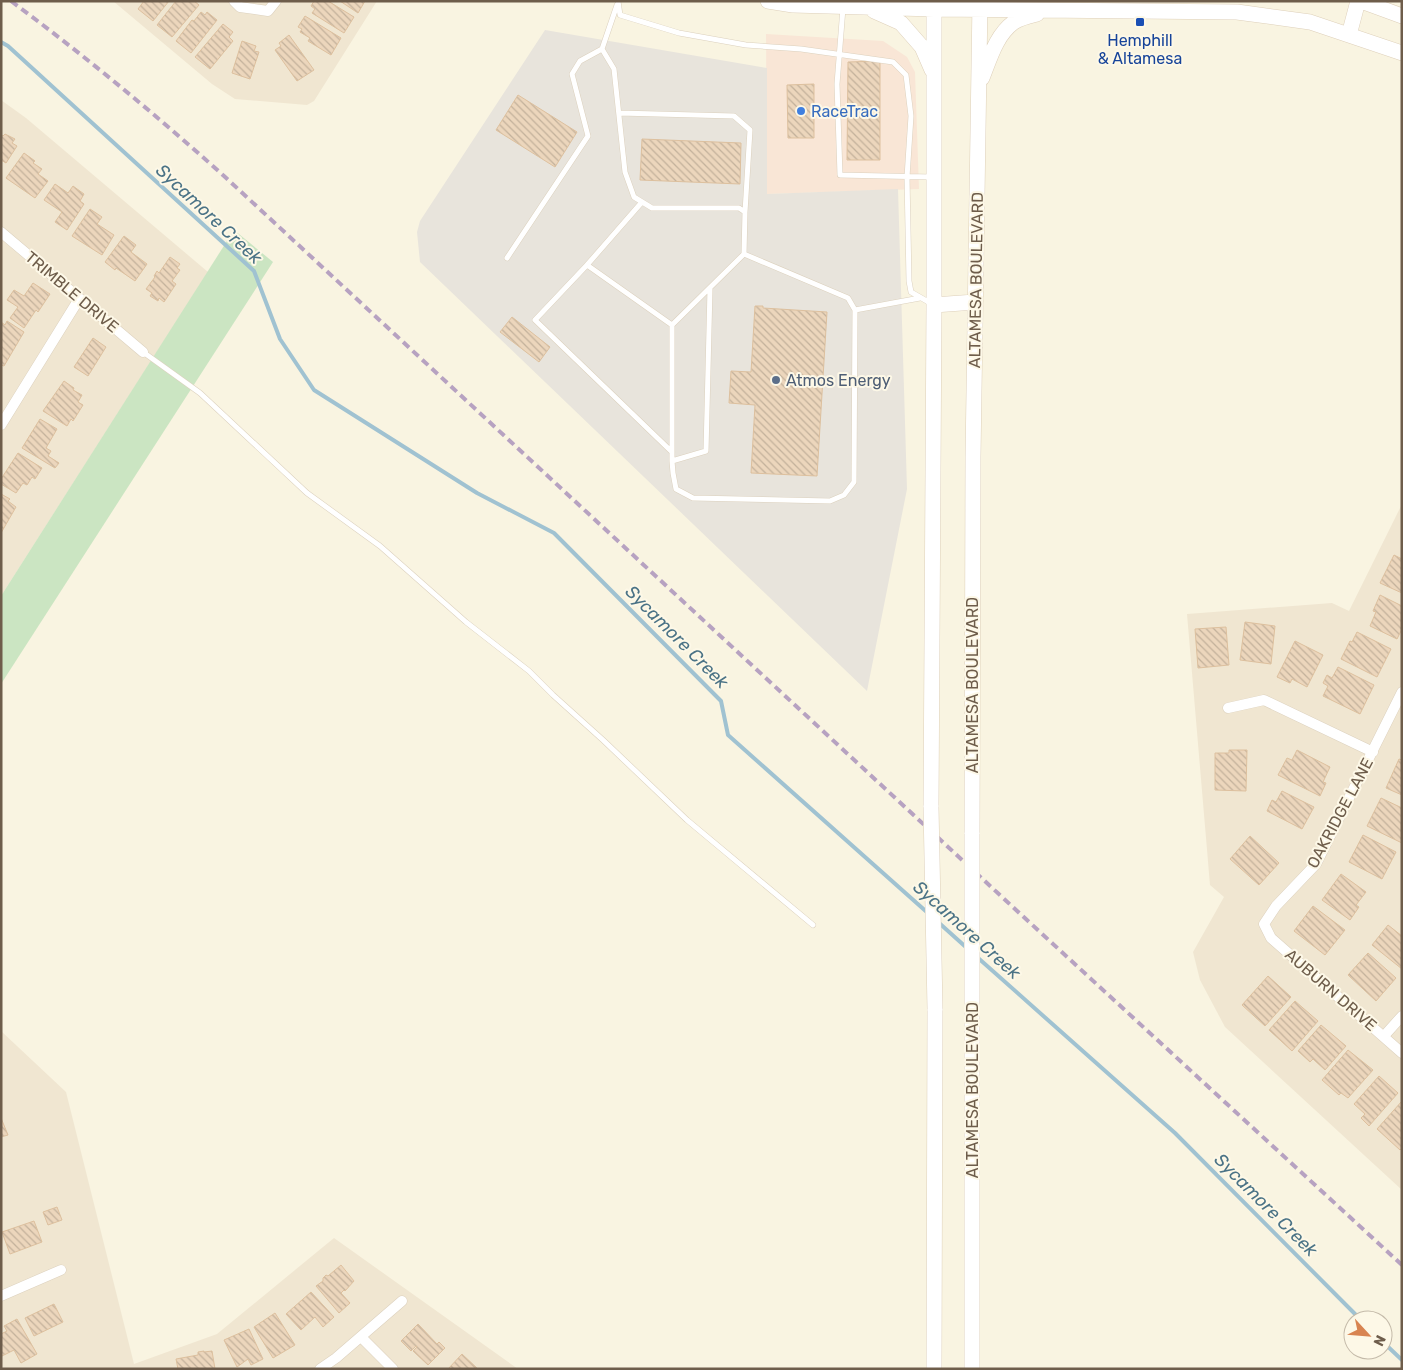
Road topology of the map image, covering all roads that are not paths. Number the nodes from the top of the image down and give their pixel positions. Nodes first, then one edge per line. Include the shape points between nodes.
1 (234, 1) edge
2 (276, 1) edge
3 (768, 1) edge
4 (1359, 1) edge
5 (618, 2) edge
6 (934, 5) edge
7 (980, 5) edge
8 (843, 6) junction
9 (866, 7) junction
10 (1046, 10) junction
11 (1402, 16) edge
12 (1349, 35) junction
13 (602, 49) junction
14 (1402, 53) edge
15 (840, 55) junction
16 (934, 75) junction
17 (979, 86) junction
18 (619, 113) junction
19 (906, 177) junction
20 (934, 177) junction
21 (642, 202) junction
22 (745, 212) junction
23 (1, 232) edge
24 (744, 254) junction
25 (507, 258) dead end
26 (587, 265) junction
27 (710, 289) junction
28 (920, 298) junction
29 (79, 299) junction
30 (975, 302) junction
31 (934, 305) junction
32 (855, 310) junction
33 (672, 325) junction
34 (143, 352) joint
35 (1, 425) edge
36 (672, 452) junction
37 (672, 461) junction
38 (1402, 692) edge
39 (1228, 708) dead end
40 (1373, 752) junction
41 (813, 924) dead end
42 (1264, 924) joint
43 (1402, 1016) edge
44 (1384, 1036) junction
45 (1402, 1053) edge
46 (61, 1270) dead end
47 (1, 1296) edge
48 (402, 1301) dead end
49 (361, 1337) junction
50 (320, 1369) edge
51 (393, 1369) edge
52 (934, 1369) edge
53 (972, 1369) edge

1 - 2 street via 240,7 268,11
3 - 8 main road
4 - 11 main road
4 - 12 main road
5 - 13 lane
5 - 15 lane via 620,15 679,33 746,45
6 - 7 main road
6 - 9 main road
6 - 16 main road
7 - 10 main road
7 - 17 main road, ALTAMESA BOULEVARD
8 - 9 main road
8 - 15 lane
9 - 16 main road via 901,23 922,47
10 - 12 main road via 1237,12 1310,22
10 - 17 main road via 1015,22 1003,32
12 - 14 main road
13 - 18 lane via 614,69
13 - 25 lane via 580,61 572,74 588,136
15 - 19 lane via 893,62 906,75 910,116
15 - 19 lane via 837,84 840,175
16 - 20 main road
17 - 30 main road, ALTAMESA BOULEVARD
18 - 21 lane via 625,172 634,197
18 - 22 lane via 734,116 750,130
19 - 20 lane
19 - 28 lane via 909,281 911,292
20 - 31 main road
21 - 22 lane via 652,208 738,208
21 - 26 lane
22 - 24 lane
23 - 29 street, TRIMBLE DRIVE
24 - 27 lane
24 - 32 lane via 848,298
26 - 33 lane
26 - 36 lane via 535,320
27 - 33 lane
27 - 37 lane via 706,451
28 - 31 lane
28 - 32 lane
29 - 34 street, TRIMBLE DRIVE
29 - 35 street
30 - 31 main road
30 - 53 main road, ALTAMESA BOULEVARD, bridge
31 - 52 main road, bridge via 931,807 935,1009
32 - 37 lane via 854,482 844,495 830,501 693,498 676,489
33 - 36 lane
34 - 41 lane via 200,393 307,493 380,546 466,622 530,671 687,820
36 - 37 lane
38 - 40 street, OAKRIDGE LANE
39 - 40 street via 1264,700
40 - 42 street, OAKRIDGE LANE via 1316,864 1276,906
42 - 44 street, AUBURN DRIVE via 1271,938
43 - 44 street
44 - 45 street, AUBURN DRIVE
46 - 47 street
48 - 49 street
49 - 50 street
49 - 51 street

